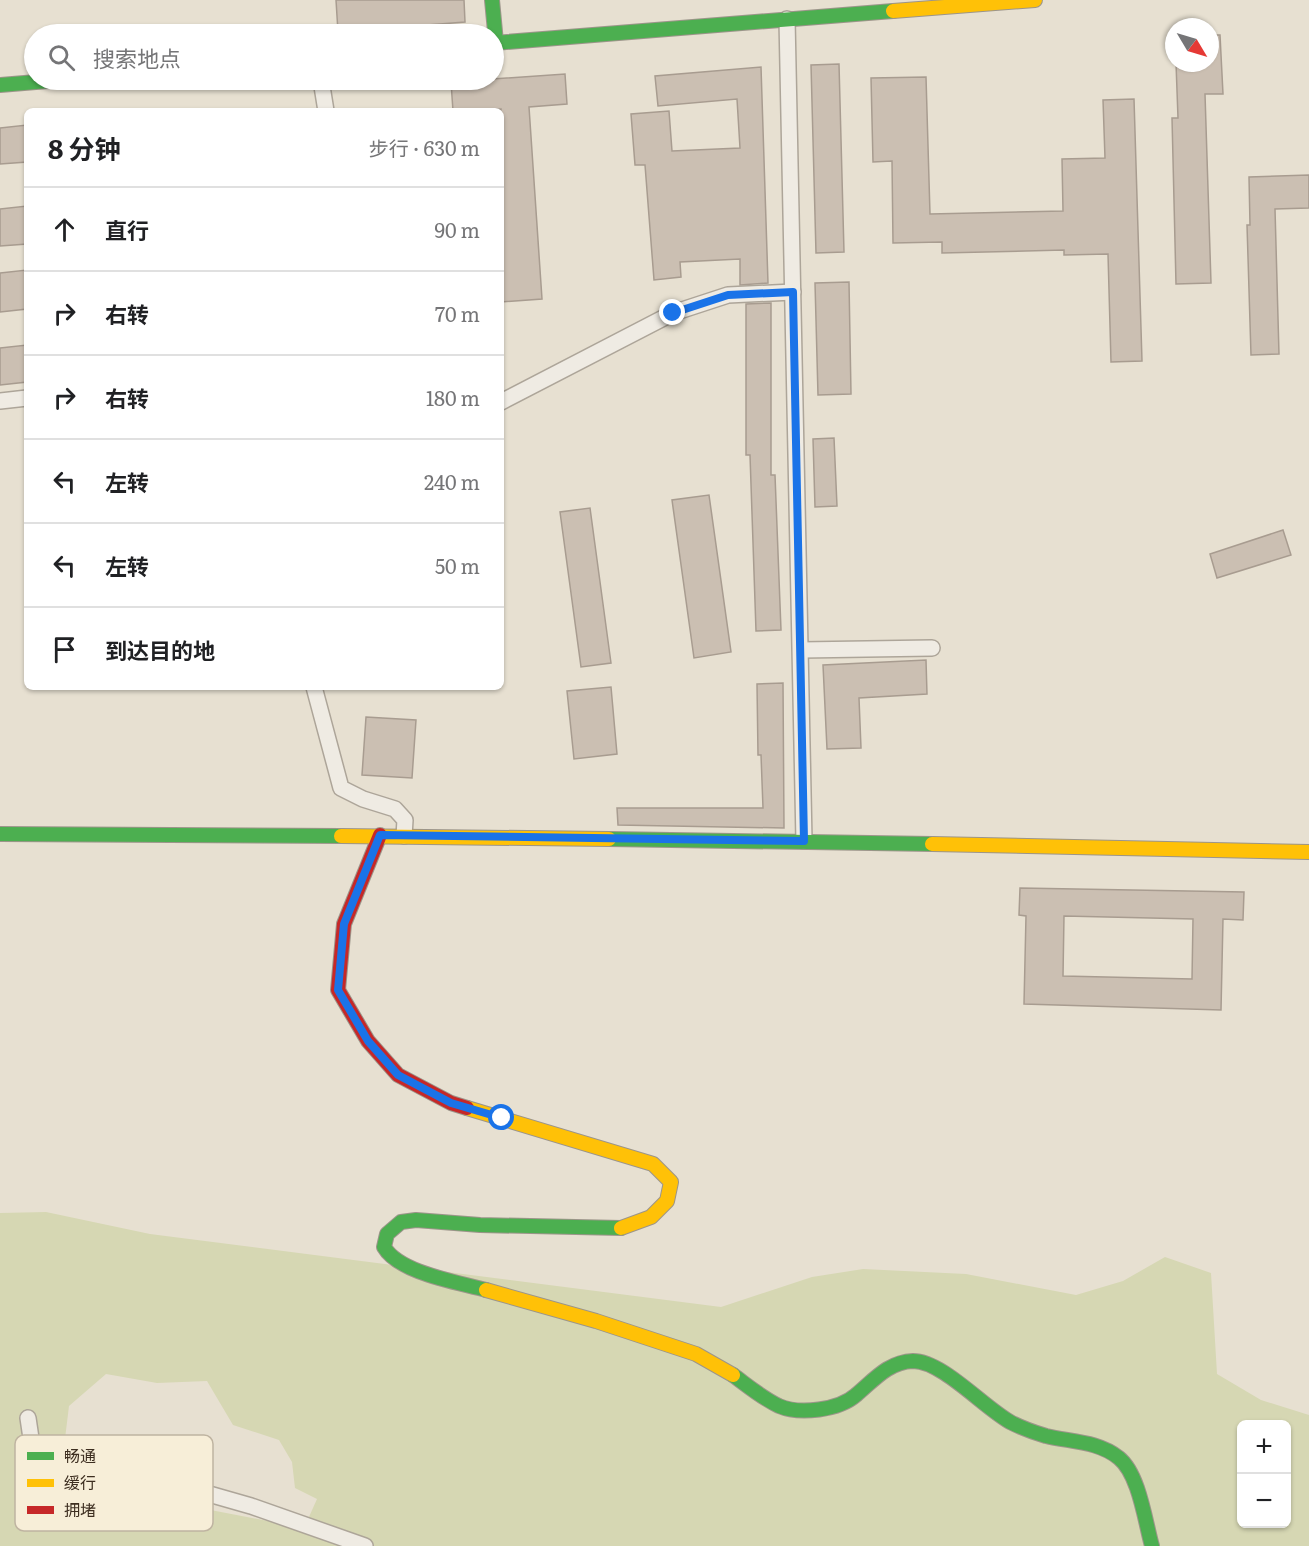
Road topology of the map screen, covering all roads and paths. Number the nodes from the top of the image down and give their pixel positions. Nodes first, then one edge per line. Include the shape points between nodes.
1 (492, 0) edge
2 (1035, 0) edge
3 (787, 20) junction
4 (494, 24) edge
5 (504, 42) edge
6 (24, 83) edge
7 (0, 85) edge
8 (323, 90) edge
9 (326, 108) edge
10 (793, 292) junction
11 (24, 399) edge
12 (504, 400) edge
13 (0, 401) edge
14 (932, 648) dead end
15 (801, 650) junction
16 (315, 690) edge
17 (0, 834) edge
18 (380, 835) junction
19 (404, 836) junction
20 (804, 841) junction
21 (1309, 852) edge
22 (28, 1418) dead end
23 (31, 1435) edge
24 (213, 1495) edge
25 (365, 1546) edge
26 (1152, 1546) edge

1 - 4 street
2 - 3 street
3 - 5 street
3 - 10 street
6 - 7 street
8 - 9 street
10 - 12 street via 728,295 673,313
10 - 15 street
11 - 13 street
14 - 15 street
15 - 20 street
16 - 19 street via 340,788 394,809 405,820
17 - 18 street
18 - 19 street
18 - 26 street via 344,924 338,990 368,1041 398,1075 451,1103 653,1164 671,1182 667,1201 651,1218 625,1228 416,1220 400,1222 387,1234 384,1247 389,1256 406,1268 696,1353 781,1407 834,1408 896,1364 915,1361 940,1370 1012,1423 1046,1436 1098,1446 1120,1458 1133,1475
19 - 20 street
20 - 21 street
22 - 23 street
24 - 25 street

